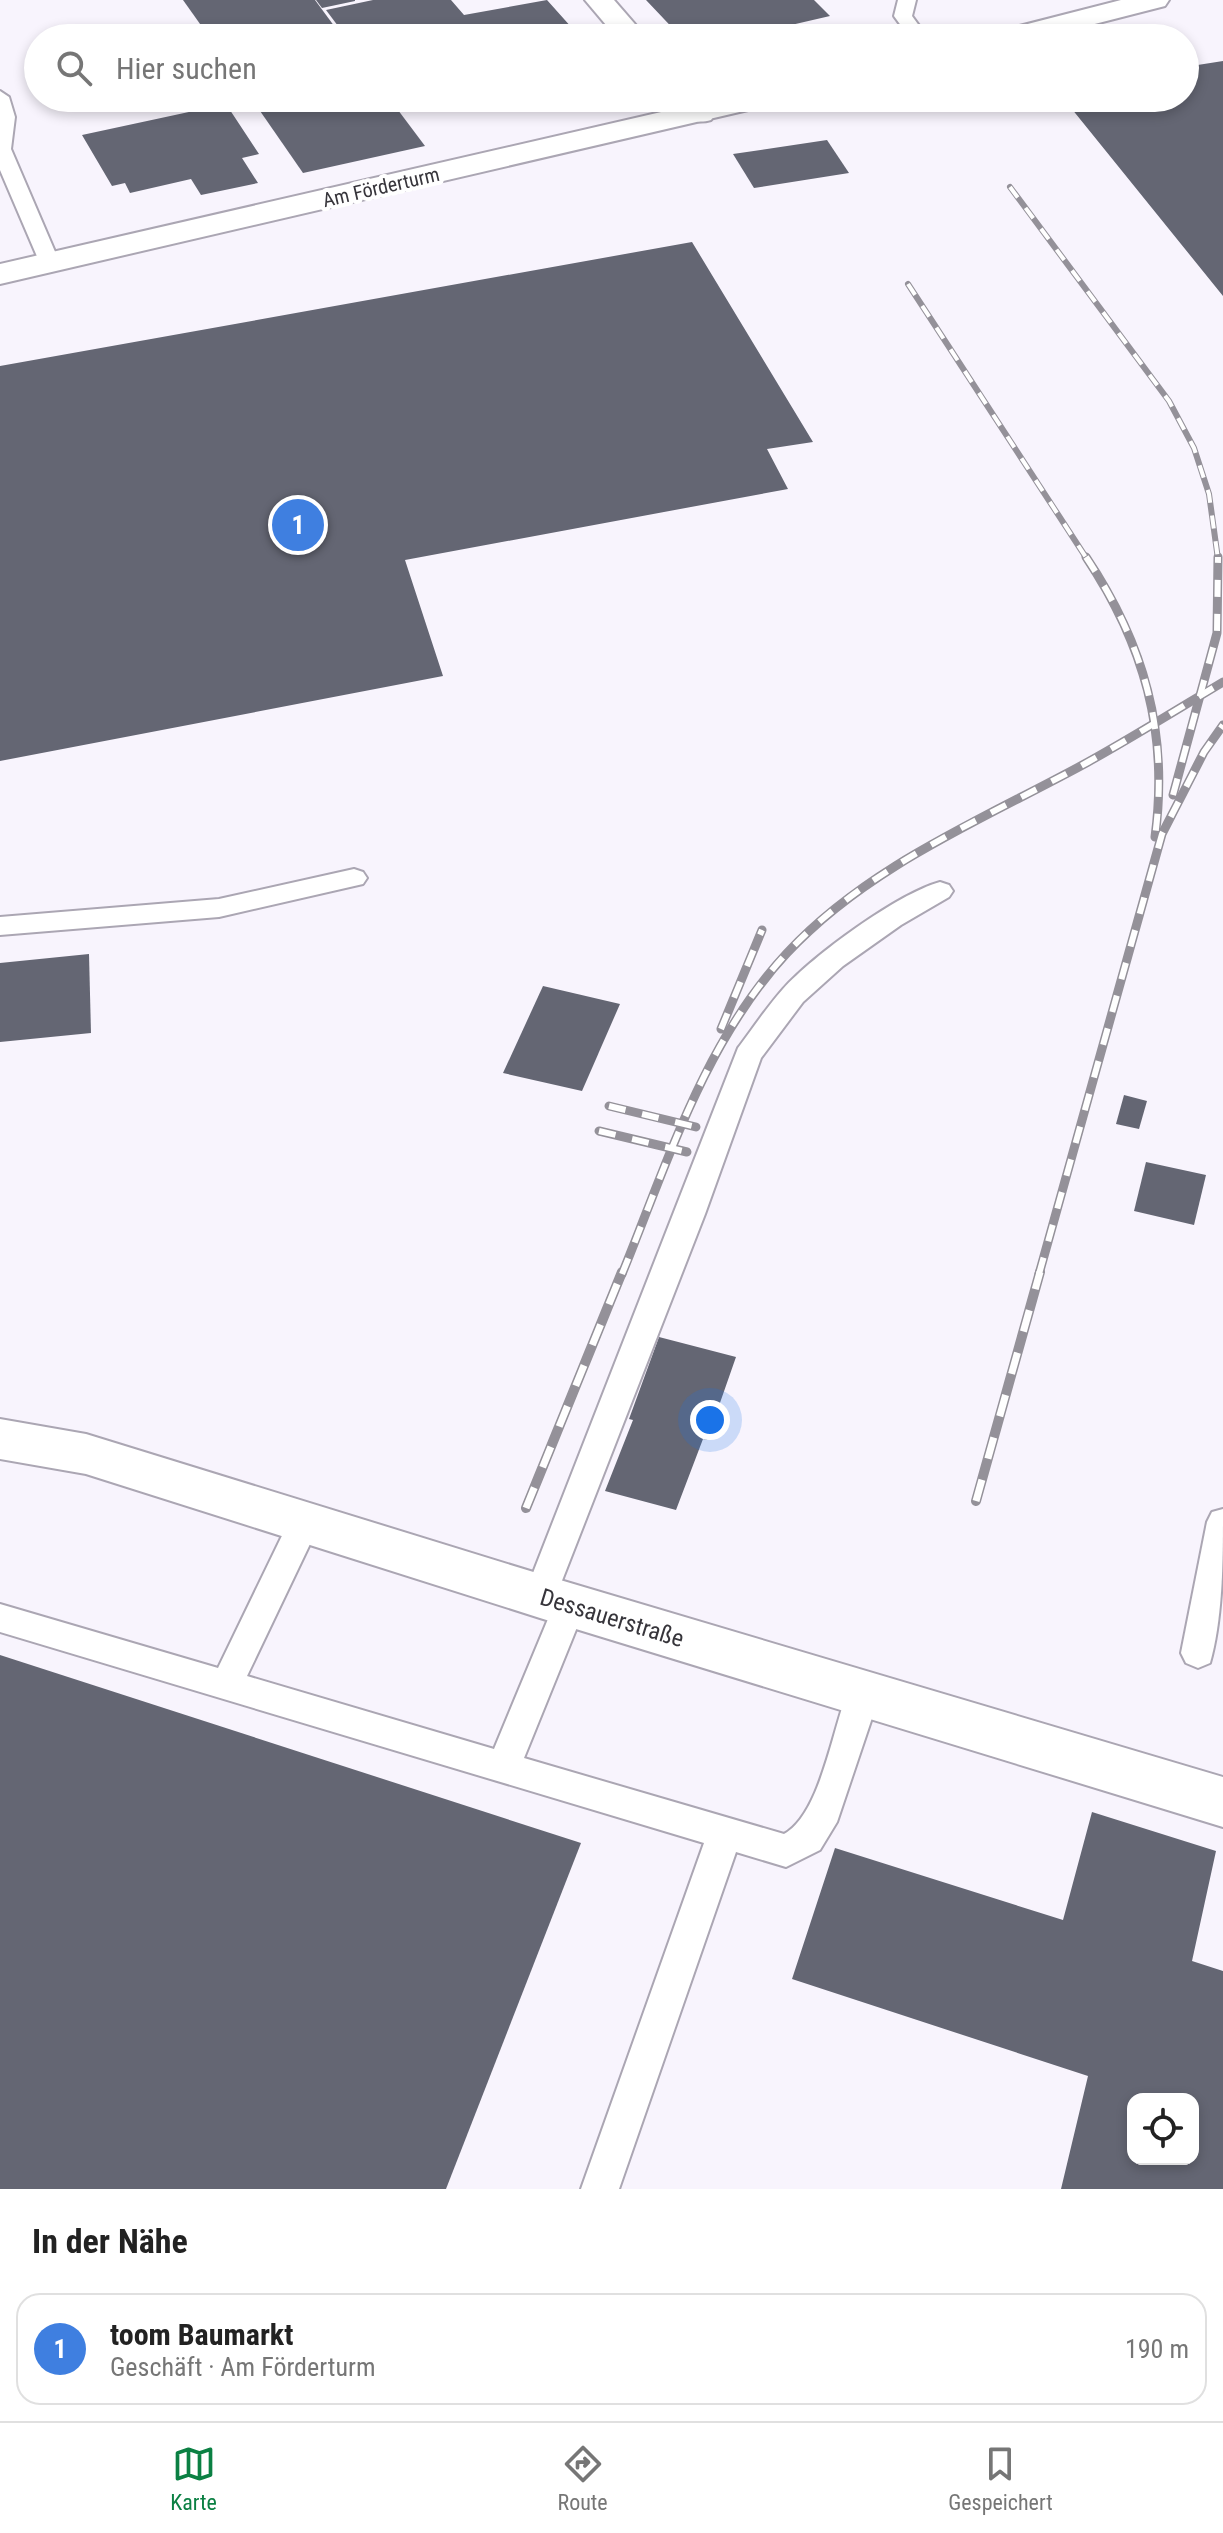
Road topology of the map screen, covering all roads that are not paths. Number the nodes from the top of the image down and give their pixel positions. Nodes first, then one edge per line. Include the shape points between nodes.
1 (599, 0) edge
2 (907, 0) edge
3 (1155, 0) edge
4 (620, 24) edge
5 (909, 24) edge
6 (1061, 24) edge
7 (0, 97) edge
8 (669, 112) edge
9 (49, 261) junction
10 (0, 274) edge
11 (354, 878) dead end
12 (940, 891) dead end
13 (0, 926) edge
14 (0, 1439) edge
15 (1223, 1522) edge
16 (304, 1523) junction
17 (555, 1601) junction
18 (0, 1618) edge
19 (1198, 1653) dead end
20 (226, 1685) junction
21 (863, 1694) junction
22 (503, 1767) junction
23 (1223, 1802) edge
24 (725, 1833) junction
25 (600, 2189) edge

1 - 4 street
2 - 5 lane via 903,16
3 - 6 street
7 - 9 lane via 5,117 1,149
8 - 9 street, Am Förderturm
9 - 10 street, Am Förderturm
11 - 13 lane via 219,908
12 - 17 lane via 834,959 793,995 748,1055
14 - 16 street, Dessauerstraße via 86,1454
15 - 19 lane
16 - 17 street, Dessauerstraße
16 - 20 lane
17 - 21 street, Dessauerstraße
17 - 22 lane
18 - 20 lane
20 - 22 lane
21 - 23 street, Dessauerstraße
21 - 24 lane via 825,1811 808,1839 786,1851
22 - 24 lane
24 - 25 lane

